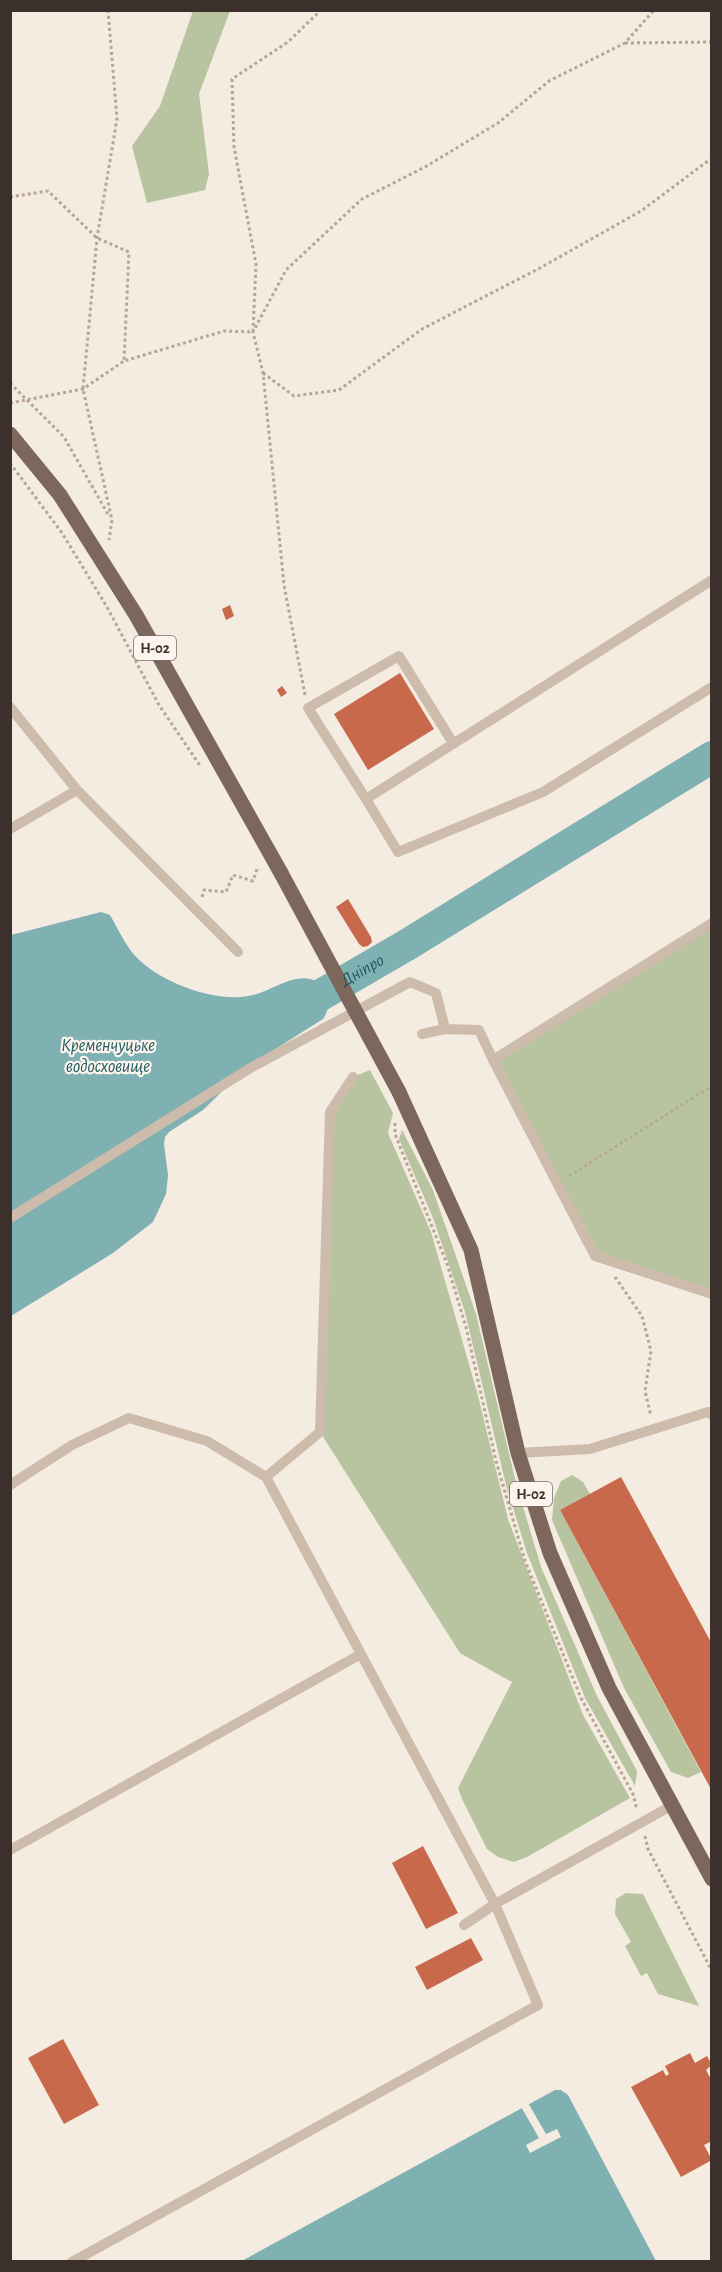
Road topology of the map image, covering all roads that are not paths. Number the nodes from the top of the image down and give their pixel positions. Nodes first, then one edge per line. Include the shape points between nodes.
1 (10, 434) edge
2 (711, 580) edge
3 (711, 687) edge
4 (10, 707) edge
5 (453, 743) junction
6 (77, 790) junction
7 (366, 799) junction
8 (10, 830) edge
9 (711, 922) edge
10 (238, 952) dead end
11 (445, 1029) junction
12 (422, 1034) dead end
13 (493, 1060) junction
14 (353, 1077) dead end
15 (10, 1218) edge
16 (711, 1294) edge
17 (711, 1414) edge
18 (518, 1453) junction
19 (266, 1477) junction
20 (10, 1485) edge
21 (362, 1654) junction
22 (671, 1806) junction
23 (10, 1850) edge
24 (711, 1879) edge
25 (495, 1904) junction
26 (464, 1925) dead end
27 (72, 2262) edge

1 - 18 main road, Н-02, bridge via 60,495 136,615 399,1092 471,1250
2 - 5 lane
3 - 7 lane via 543,792 398,852
4 - 6 lane
5 - 7 lane
5 - 7 lane via 399,656 308,708
6 - 8 lane
6 - 10 lane
9 - 13 lane
11 - 12 lane
11 - 13 lane via 479,1030
11 - 15 lane via 436,993 410,982 252,1067
13 - 16 lane via 595,1256
14 - 19 lane via 330,1112 320,1432
17 - 18 lane via 590,1449
18 - 22 main road, Н-02 via 549,1553 609,1688
19 - 20 lane via 207,1441 129,1418 72,1445
19 - 21 lane
21 - 23 lane
21 - 25 lane
22 - 24 main road, Н-02
22 - 25 lane
25 - 26 lane
25 - 27 lane via 538,2005

